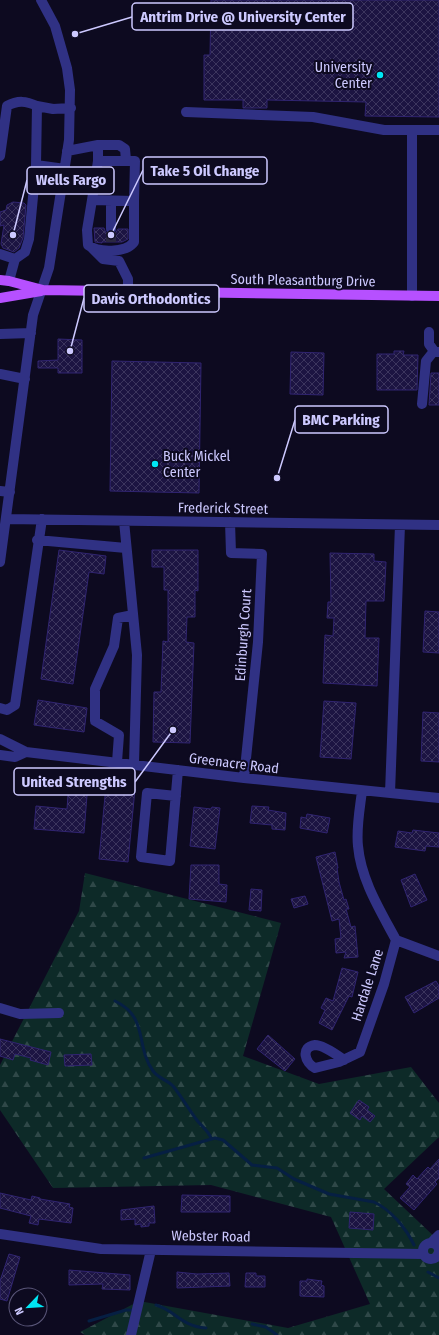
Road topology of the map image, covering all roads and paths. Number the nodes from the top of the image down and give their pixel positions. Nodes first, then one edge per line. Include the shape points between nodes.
1 (41, 0) edge
2 (37, 106) junction
3 (71, 108) junction
4 (186, 112) dead end
5 (439, 130) edge
6 (412, 132) junction
7 (98, 145) junction
8 (67, 151) junction
9 (0, 156) edge
10 (126, 160) junction
11 (98, 161) junction
12 (36, 164) junction
13 (64, 169) junction
14 (92, 200) junction
15 (111, 201) junction
16 (134, 201) junction
17 (111, 229) tunnel mouth
18 (92, 248) junction
19 (0, 254) edge
20 (15, 259) junction
21 (5, 280) edge
22 (43, 290) junction
23 (128, 292) junction
24 (412, 296) junction
25 (439, 296) edge
26 (0, 298) edge
27 (429, 332) dead end
28 (31, 333) junction
29 (0, 334) edge
30 (437, 352) edge
31 (0, 374) edge
32 (25, 378) junction
33 (422, 404) dead end
34 (5, 492) edge
35 (6, 519) junction
36 (42, 519) junction
37 (124, 521) junction
38 (230, 522) junction
39 (400, 525) junction
40 (439, 525) edge
41 (38, 540) junction
42 (126, 548) junction
43 (0, 562) edge
44 (133, 615) junction
45 (0, 708) edge
46 (0, 738) edge
47 (26, 752) junction
48 (0, 755) edge
49 (117, 762) junction
50 (134, 764) junction
51 (178, 770) junction
52 (244, 778) junction
53 (362, 791) junction
54 (390, 793) junction
55 (176, 796) junction
56 (439, 798) edge
57 (396, 940) junction
58 (439, 956) edge
59 (0, 1008) edge
60 (59, 1014) dead end
61 (344, 1060) dead end
62 (0, 1234) edge
63 (436, 1239) edge
64 (152, 1250) junction
65 (423, 1254) junction
66 (438, 1256) edge
67 (131, 1335) edge

1 - 3 street via 55,26 67,68
2 - 3 street via 53,109
2 - 9 street via 26,101 14,102 7,106
2 - 12 street
3 - 8 street
4 - 6 street via 312,117 384,130
5 - 6 street
6 - 24 street
7 - 8 street
7 - 10 street via 119,145 125,150
7 - 11 street
8 - 13 street
10 - 11 street
10 - 16 street via 135,161
11 - 14 street
12 - 13 street
12 - 20 street via 29,240 25,252
13 - 22 street via 49,268
14 - 15 street
14 - 18 street via 86,240
15 - 16 street
15 - 17 street
16 - 18 street via 134,242 130,248 120,251 110,246
18 - 23 street via 103,259 119,260 128,279
19 - 20 street
20 - 21 street
21 - 22 main road, South Pleasantburg Drive
22 - 23 main road, South Pleasantburg Drive
22 - 26 main road
22 - 28 street via 33,315
23 - 24 main road, South Pleasantburg Drive
24 - 25 main road, South Pleasantburg Drive
27 - 30 street via 429,344
28 - 29 street
28 - 32 street
30 - 33 street via 426,361
31 - 32 street
32 - 34 street
34 - 35 street
35 - 36 street, Frederick Street
35 - 43 street
36 - 37 street, Frederick Street
36 - 41 street
37 - 38 street, Frederick Street
37 - 42 street
38 - 39 street, Frederick Street
38 - 52 street, Edinburgh Court via 231,553 262,554 258,642
39 - 40 street, Frederick Street
39 - 54 street
41 - 42 street
41 - 45 street via 15,705 7,710
42 - 44 street
44 - 49 street via 118,618 114,646 95,689 95,721 119,735
44 - 50 street via 137,655
46 - 47 street, Greenacre Road
47 - 48 street, Greenacre Road via 15,756
47 - 49 street, Greenacre Road
49 - 50 street, Greenacre Road
50 - 51 street, Greenacre Road
51 - 52 street, Greenacre Road
51 - 55 street
52 - 53 street, Greenacre Road
53 - 54 street, Greenacre Road
53 - 57 street, Hardale Lane via 358,845 361,862 367,883
54 - 56 street, Greenacre Road
55 - 55 street via 170,861 141,857 147,793
57 - 58 street
57 - 61 street, Hardale Lane via 384,984 360,1052
59 - 60 street via 20,1014
62 - 64 street, Webster Road via 81,1247
63 - 65 street via 425,1244
63 - 66 street
64 - 65 street, Webster Road
64 - 67 street
65 - 66 street, Webster Road via 429,1259

